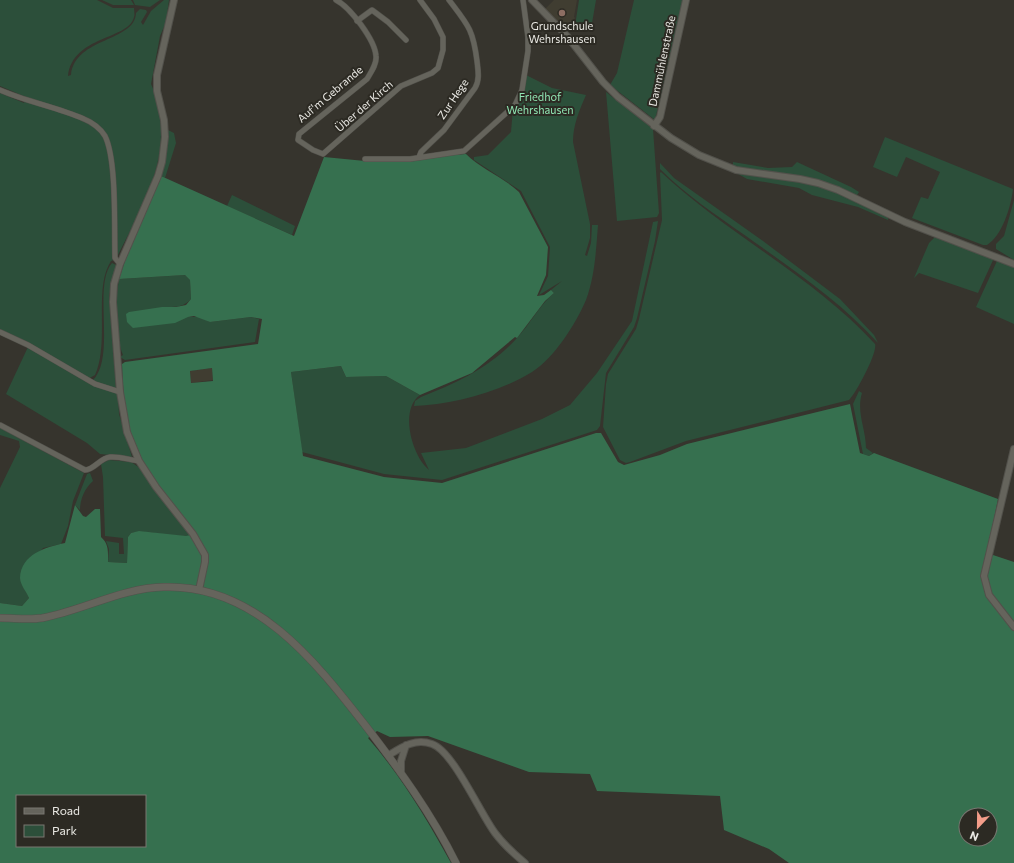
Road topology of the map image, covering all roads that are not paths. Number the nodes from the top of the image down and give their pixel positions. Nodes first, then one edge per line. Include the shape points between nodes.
1 (174, 0) edge
2 (336, 0) edge
3 (420, 0) edge
4 (449, 0) edge
5 (523, 0) edge
6 (532, 0) edge
7 (686, 0) edge
8 (357, 21) junction
9 (406, 40) dead end
10 (0, 90) edge
11 (654, 126) junction
12 (324, 154) joint
13 (419, 157) junction
14 (365, 159) dead end
15 (120, 264) junction
16 (1014, 264) edge
17 (0, 332) edge
18 (120, 392) junction
19 (0, 425) edge
20 (1014, 449) edge
21 (139, 461) junction
22 (199, 590) junction
23 (0, 618) edge
24 (1014, 627) edge
25 (406, 745) junction
26 (389, 755) junction
27 (401, 773) junction
28 (456, 863) edge
29 (525, 863) edge

1 - 15 street via 157,75 157,91 165,129 162,162
2 - 8 street, Auf'm Gebrande via 351,12
3 - 12 street, Über der Kirch via 443,37 443,50 438,68 401,86
4 - 13 street, Zur Hege via 466,22 473,37 478,80 475,88 444,130
5 - 13 street via 528,51 522,90 515,105 464,151
6 - 11 street via 567,36 605,84
7 - 11 street, Dammühlenstraße via 660,116
8 - 9 street via 369,10 374,10
8 - 12 street, Auf'm Gebrande via 375,51 374,67 367,79 298,137 303,144
10 - 15 street via 84,119 102,132 107,140 110,157 115,258
11 - 16 street via 690,151 720,165 746,172 818,183 905,222
13 - 14 street
15 - 18 street via 113,302
17 - 18 street via 28,345 95,384
18 - 21 street via 127,432
19 - 21 street via 85,470 110,457
20 - 24 street via 984,576 989,595
21 - 22 street via 202,548 206,560
22 - 23 main road via 164,587 130,591 82,608 41,618
22 - 26 main road via 239,603 277,628 330,680
25 - 26 street
25 - 27 street via 401,761
25 - 29 street via 427,742 443,751 495,833
26 - 27 main road
27 - 28 main road via 429,813

